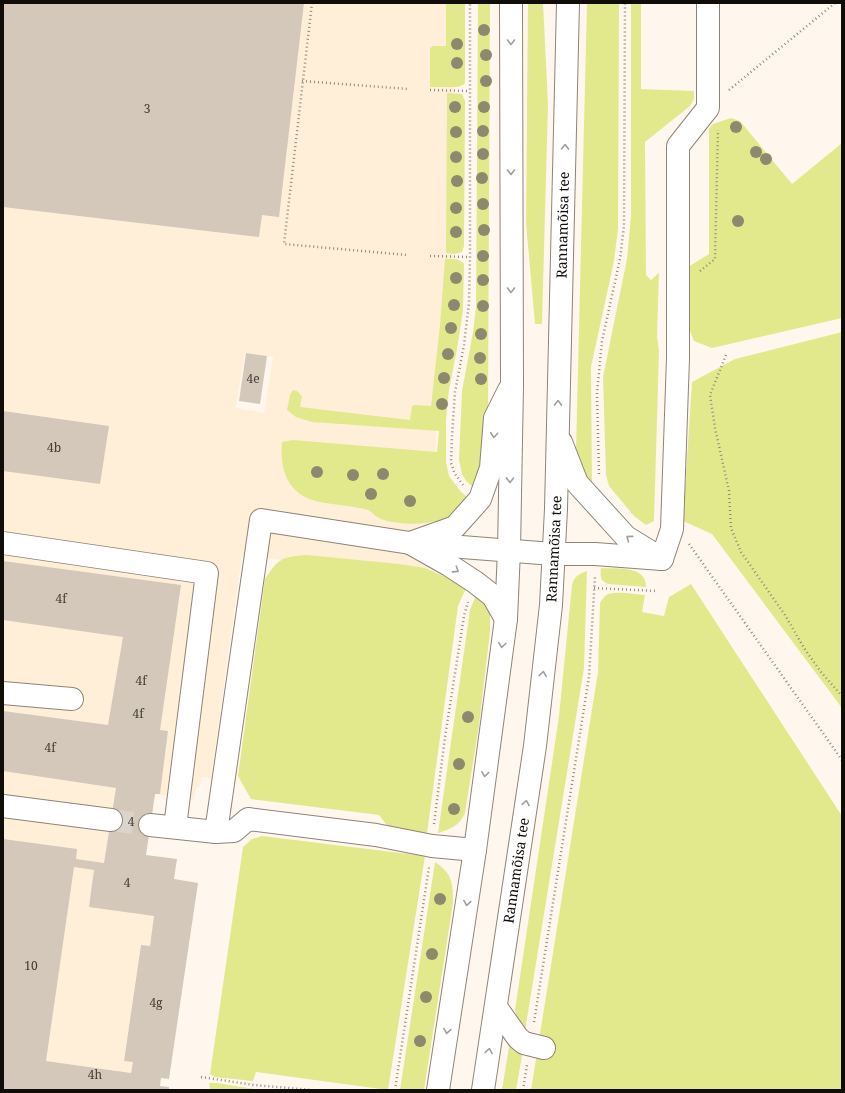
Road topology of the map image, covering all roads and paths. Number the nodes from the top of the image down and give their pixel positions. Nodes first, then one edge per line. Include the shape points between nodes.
1 (312, 3) edge
2 (470, 3) edge
3 (511, 3) edge
4 (554, 3) edge
5 (568, 3) edge
6 (625, 3) edge
7 (708, 3) edge
8 (835, 3) edge
9 (302, 81) junction
10 (408, 89) dead end
11 (430, 90) dead end
12 (470, 91) junction
13 (727, 92) dead end
14 (566, 99) junction
15 (407, 255) dead end
16 (430, 256) dead end
17 (470, 257) junction
18 (726, 355) dead end
19 (512, 386) junction
20 (557, 434) junction
21 (600, 478) dead end
22 (464, 485) dead end
23 (672, 529) junction
24 (3, 543) edge
25 (410, 543) junction
26 (509, 550) junction
27 (553, 554) junction
28 (662, 559) junction
29 (595, 569) dead end
30 (594, 588) junction
31 (657, 591) dead end
32 (469, 598) dead end
33 (506, 619) junction
34 (3, 693) edge
35 (842, 696) edge
36 (72, 700) dead end
37 (842, 760) edge
38 (3, 806) edge
39 (111, 820) tunnel mouth
40 (150, 825) tunnel mouth
41 (434, 825) dead end
42 (175, 827) junction
43 (216, 832) junction
44 (475, 850) junction
45 (430, 860) dead end
46 (496, 1007) junction
47 (537, 1047) junction
48 (201, 1076) dead end
49 (312, 1090) edge
50 (395, 1090) edge
51 (438, 1090) edge
52 (483, 1090) edge
53 (523, 1090) edge

1 - 9 path
2 - 12 path
3 -> 19 main road
4 - 14 main road
5 - 14 main road, Rannamõisa tee
6 - 21 path via 624,226 620,259 602,341 598,392
7 - 23 main road via 708,108 678,146 678,358
8 - 13 path
9 - 10 path
9 - 15 path via 284,244
11 - 12 path
12 - 17 path
20 -> 14 main road, Rannamõisa tee
16 - 17 path
17 - 22 path via 469,303 455,392 452,436 452,463 455,474
18 - 35 path via 710,395 728,491 731,528 741,552 785,615 804,648
19 -> 25 main road via 495,418 491,468 480,499 454,527
19 -> 26 main road
20 - 27 main road, Rannamõisa tee
28 -> 20 main road via 626,537 577,483
23 - 28 main road
23 - 37 path via 686,540
24 - 42 main road via 207,573
25 - 26 main road
25 -> 33 main road via 493,596
25 - 43 main road via 261,520
26 - 27 main road
26 - 33 main road
27 - 28 main road
46 -> 27 main road, Rannamõisa tee via 535,746 551,605
29 - 30 path
30 - 31 path
30 - 47 path via 589,678
32 - 41 path via 459,645
33 -> 44 main road
34 - 36 main road
38 - 39 main road
40 - 42 main road
42 - 43 main road
43 - 44 main road via 234,830 248,819
44 -> 51 main road
45 - 50 path
46 - 47 main road via 518,1038
52 -> 46 main road, Rannamõisa tee
47 - 53 path
48 - 49 path via 254,1085

